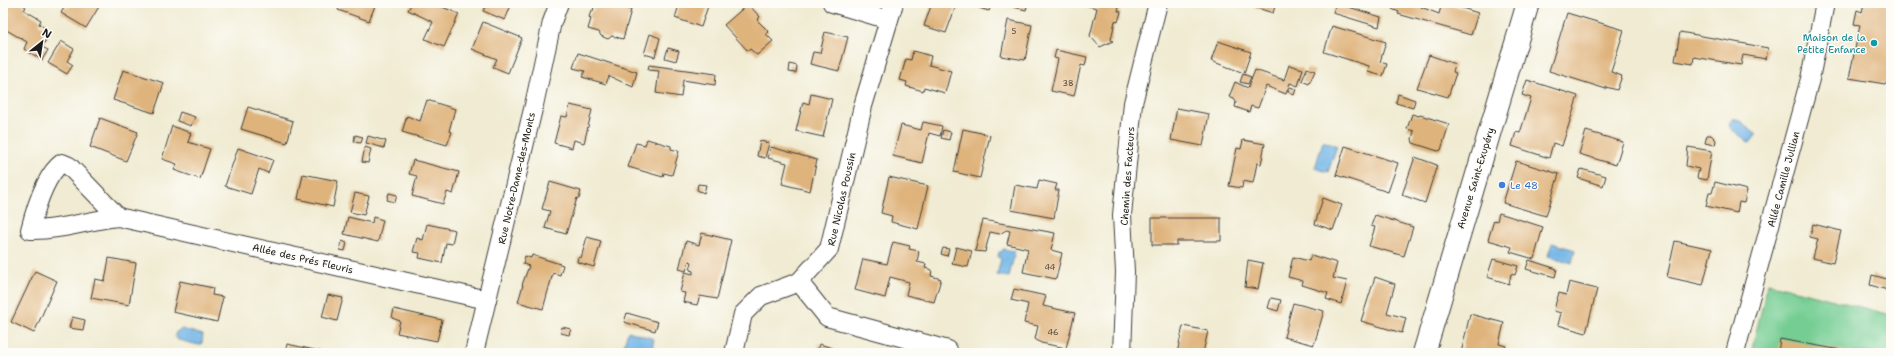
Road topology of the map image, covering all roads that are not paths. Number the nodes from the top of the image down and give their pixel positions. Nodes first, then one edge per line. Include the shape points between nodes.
1 (559, 3) edge
2 (832, 3) edge
3 (894, 3) edge
4 (1158, 3) edge
5 (1528, 3) edge
6 (1825, 3) edge
7 (889, 20) junction
8 (118, 217) junction
9 (799, 282) junction
10 (487, 300) junction
11 (948, 350) dead end
12 (474, 353) edge
13 (734, 353) edge
14 (1122, 353) edge
15 (1424, 353) edge
16 (1735, 353) edge

1 - 10 street, Rue Notre-Dame-des-Monts via 552,22
2 - 7 street
3 - 7 street, Rue Nicolas Poussin
4 - 14 street, Chemin des Facteurs via 1131,118 1122,215 1125,272
5 - 15 main road, Avenue Saint-Exupéry
6 - 16 street, Allée Camille Jullian via 1810,79
7 - 9 street, Rue Nicolas Poussin via 863,106 829,249
8 - 8 street, Allée des Prés Fleuris via 69,166 62,163 56,168 46,186 34,212 30,230 44,231 96,219
8 - 10 street, Allée des Prés Fleuris
9 - 11 street via 827,317
9 - 13 street, Rue Nicolas Poussin via 761,296 743,314
10 - 12 street, Rue Notre-Dame-des-Monts

